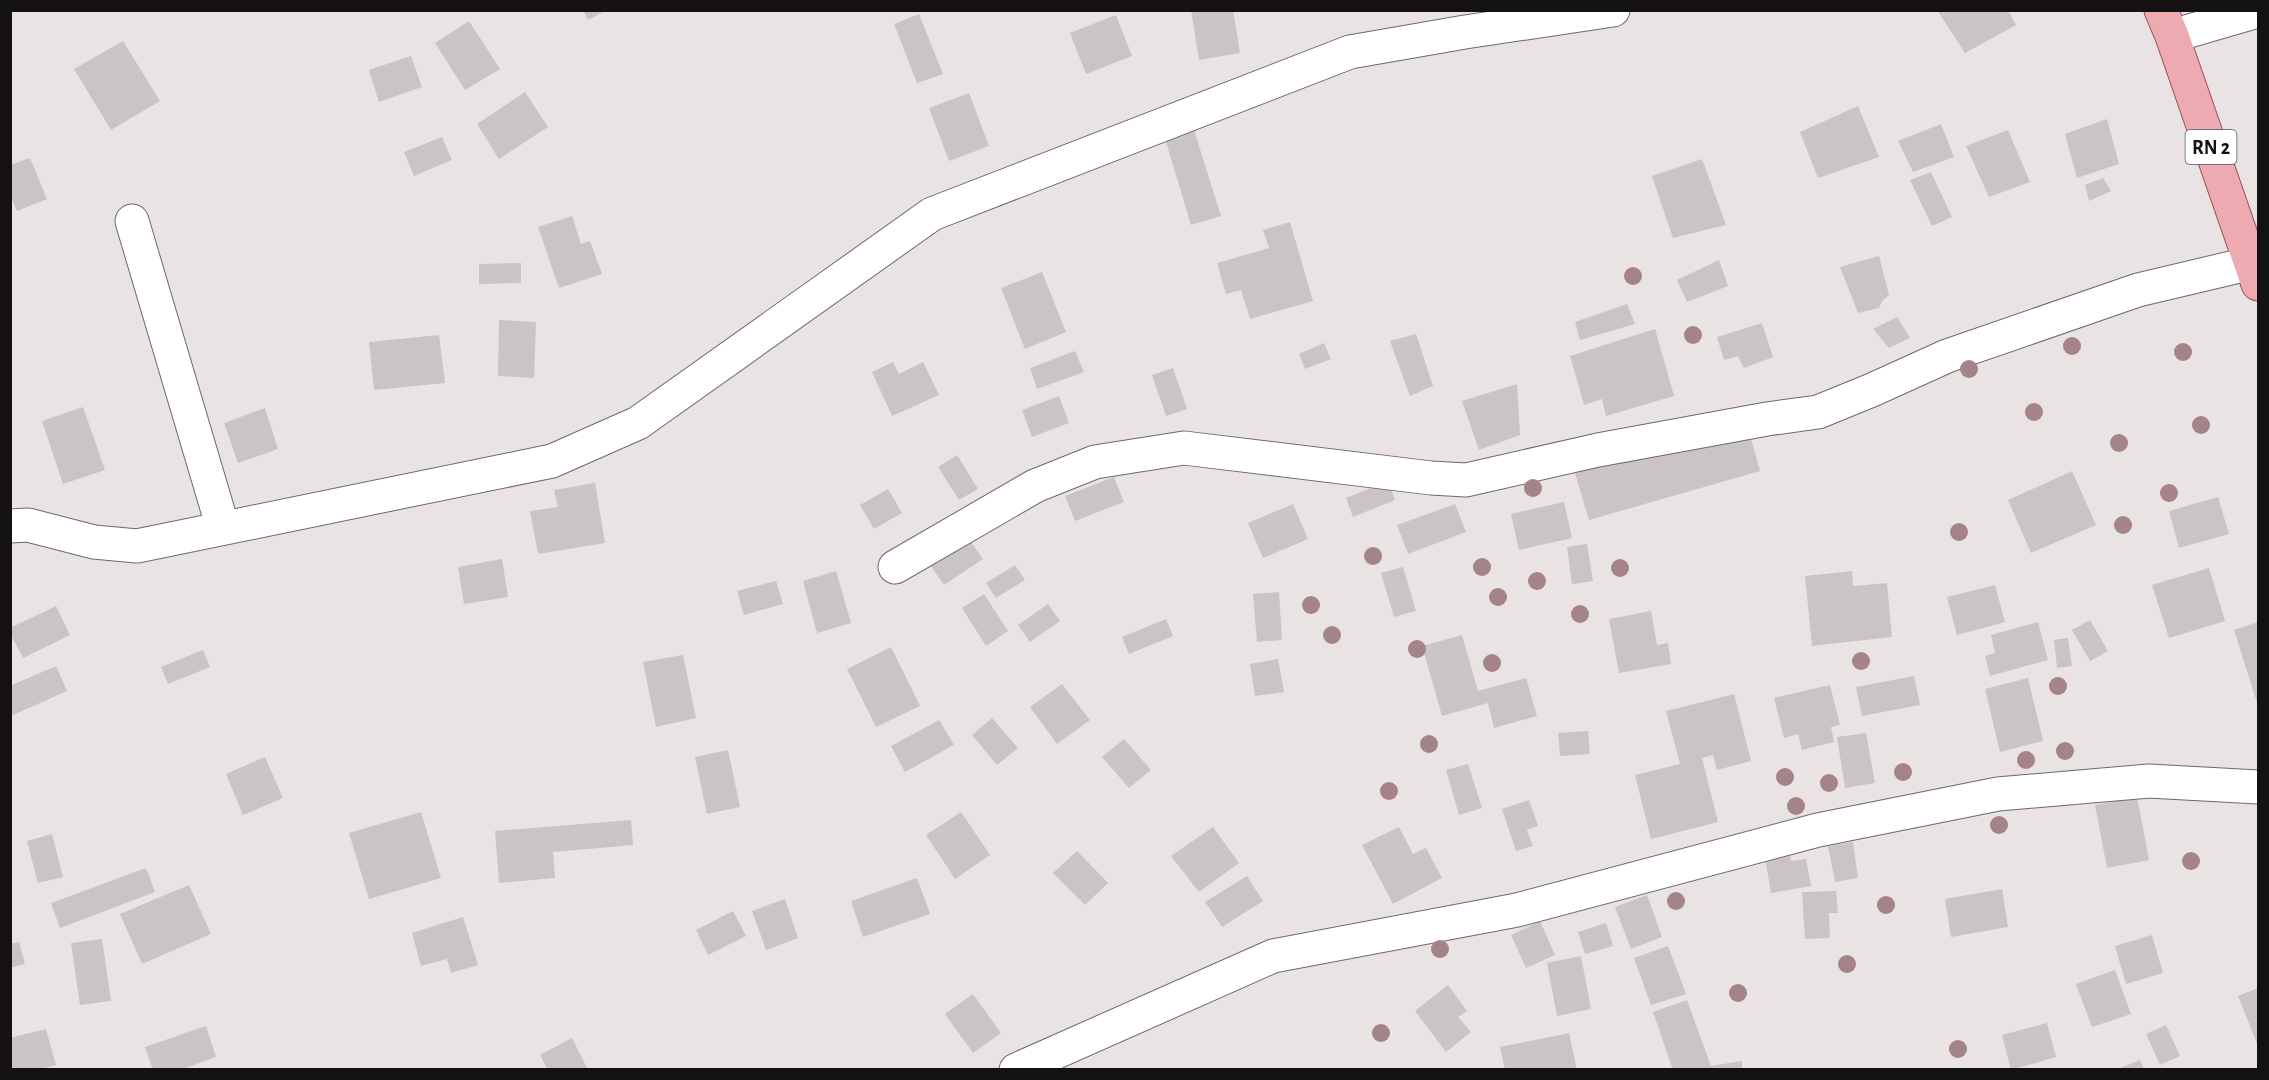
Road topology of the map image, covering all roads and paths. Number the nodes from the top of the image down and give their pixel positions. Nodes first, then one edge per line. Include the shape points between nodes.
1 (1613, 10) edge
2 (2259, 11) edge
3 (2166, 23) edge
4 (132, 221) dead end
5 (2255, 274) edge
6 (10, 526) edge
7 (223, 528) junction
8 (896, 567) dead end
9 (2259, 787) edge
10 (1016, 1070) edge

1 - 7 street via 1350,52 932,214 638,423 552,461
2 - 3 street
3 - 5 main road, RN 2
4 - 7 street
5 - 8 street via 2138,290 1947,356 1818,412 1598,450 1466,480 1184,448 1095,462 1035,486
6 - 7 street via 28,525 94,542 137,546
9 - 10 street via 2149,780 1998,794 1818,830 1517,910 1273,956

